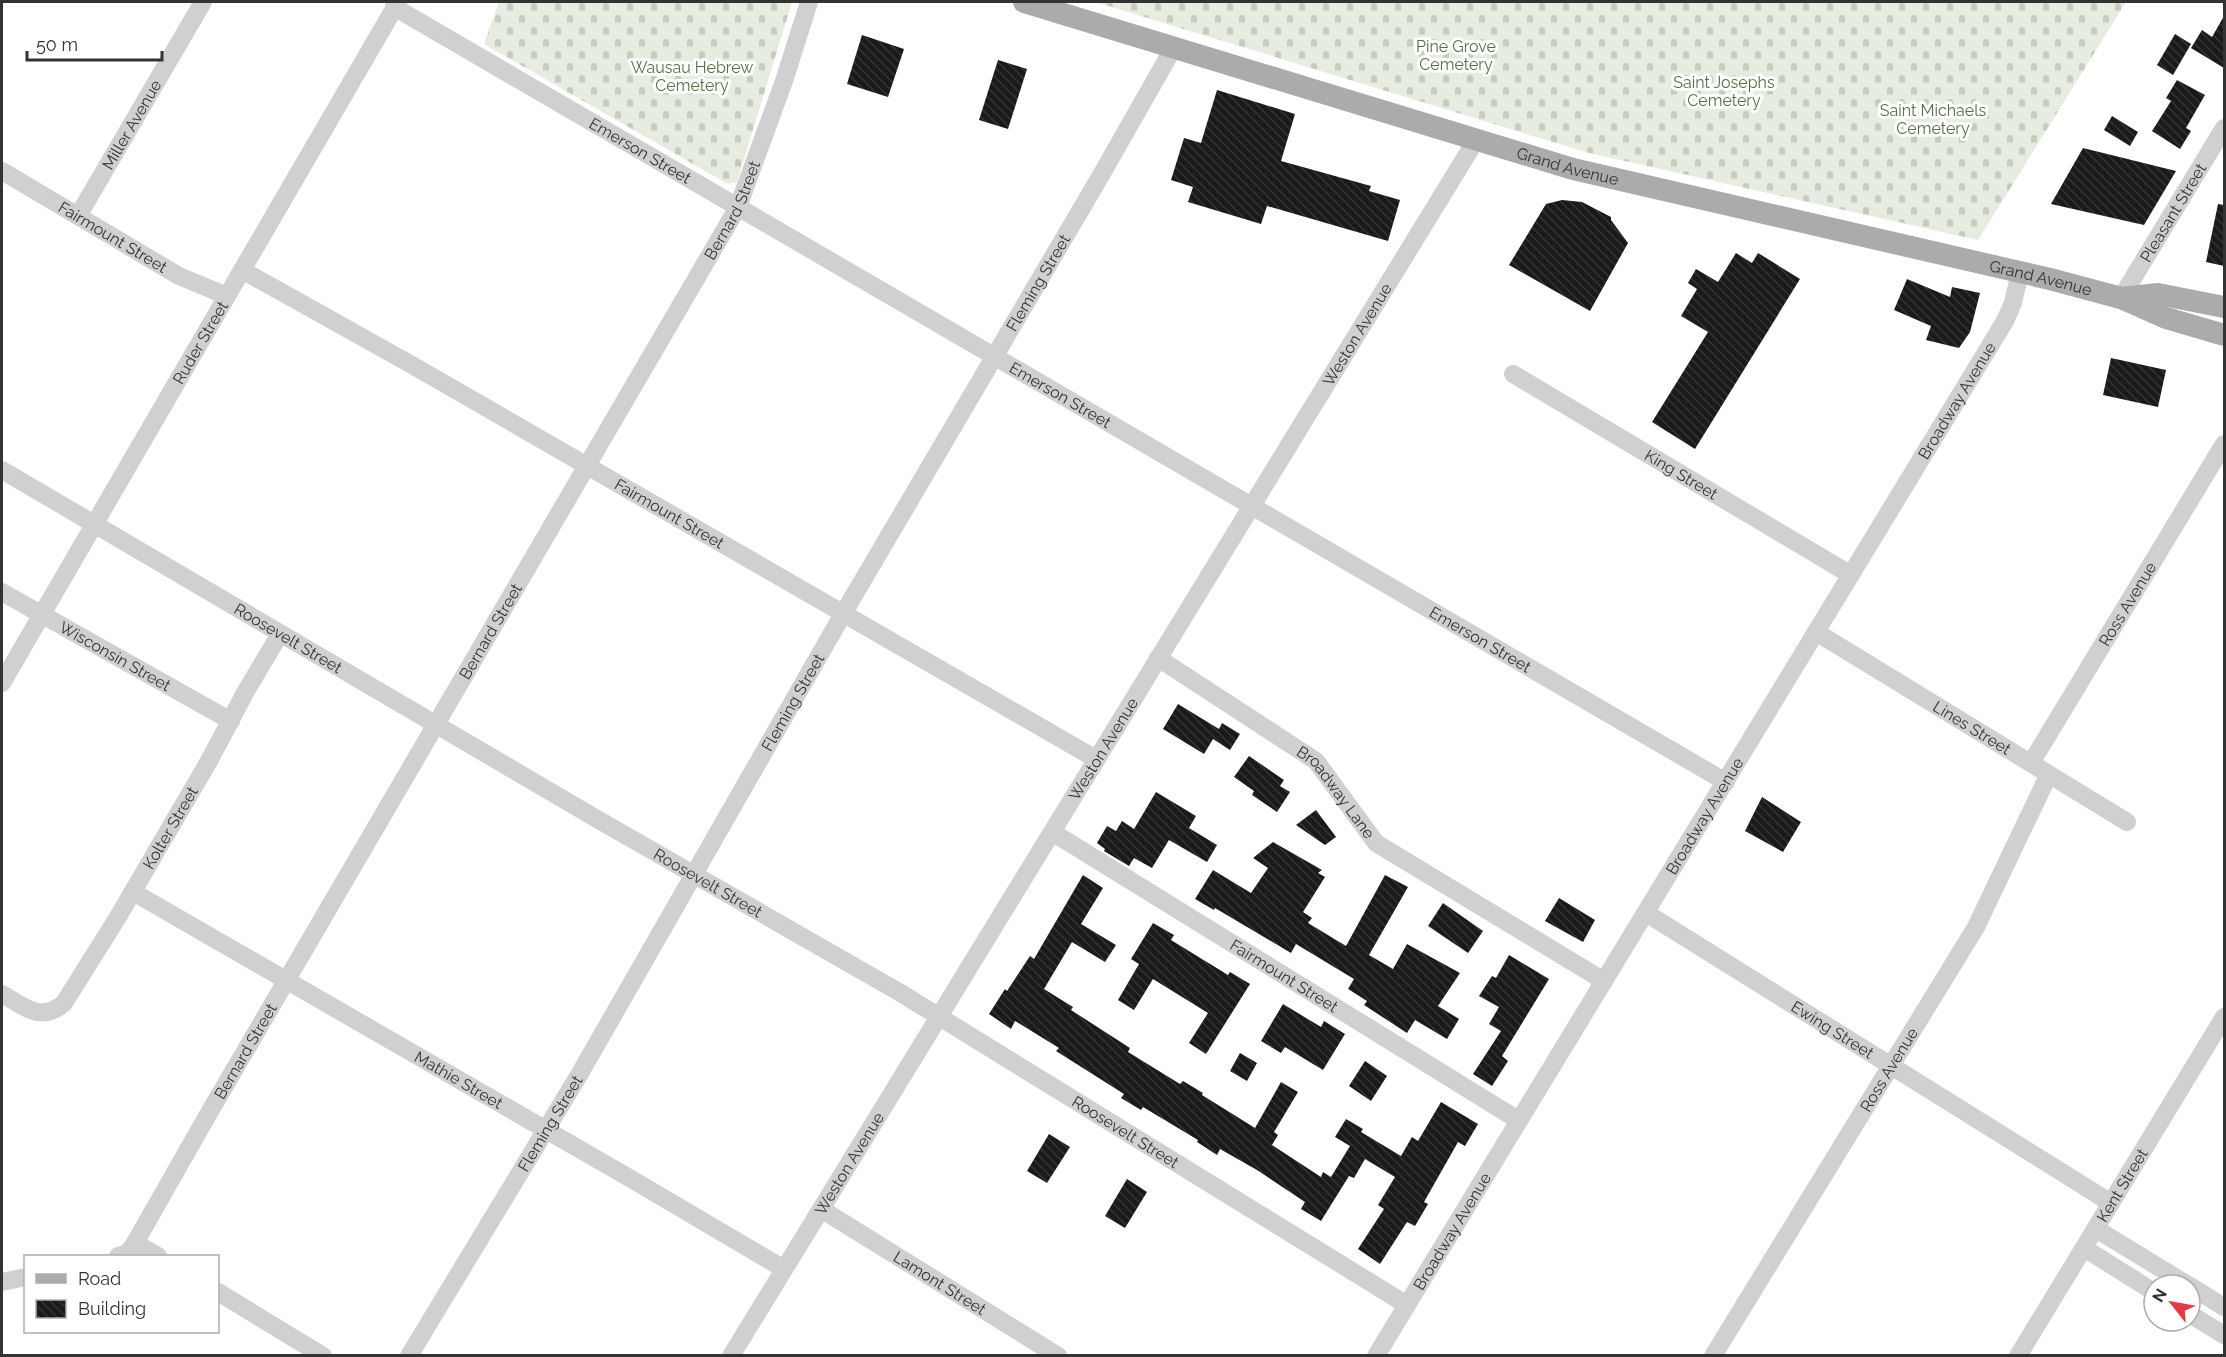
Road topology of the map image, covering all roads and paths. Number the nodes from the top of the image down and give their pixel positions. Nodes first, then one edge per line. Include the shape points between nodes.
1 (203, 2) edge
2 (809, 2) edge
3 (1024, 2) edge
4 (396, 4) edge
5 (1174, 47) junction
6 (2224, 128) edge
7 (1476, 140) junction
8 (2, 171) edge
9 (738, 207) junction
10 (78, 216) junction
11 (242, 270) junction
12 (2020, 272) junction
13 (227, 296) junction
14 (2121, 298) junction
15 (2224, 308) edge
16 (2224, 335) edge
17 (994, 356) junction
18 (1513, 374) dead end
19 (2224, 444) edge
20 (587, 466) junction
21 (2, 470) edge
22 (1252, 505) junction
23 (94, 524) junction
24 (1851, 575) junction
25 (2, 592) edge
26 (41, 614) junction
27 (843, 614) junction
28 (1816, 632) junction
29 (280, 634) junction
30 (1158, 658) junction
31 (2, 683) edge
32 (231, 721) junction
33 (436, 725) junction
34 (1096, 759) junction
35 (2031, 764) junction
36 (2049, 774) junction
37 (1726, 782) junction
38 (2127, 822) dead end
39 (1052, 832) junction
40 (695, 874) junction
41 (133, 892) junction
42 (1646, 913) junction
43 (286, 981) junction
44 (1604, 981) junction
45 (2, 994) edge
46 (939, 1016) junction
47 (2224, 1017) edge
48 (2219, 1040) edge
49 (1890, 1065) junction
50 (1518, 1120) junction
51 (546, 1130) junction
52 (2111, 1203) junction
53 (821, 1209) junction
54 (2096, 1228) junction
55 (135, 1243) junction
56 (2084, 1248) junction
57 (123, 1255) edge
58 (155, 1255) edge
59 (784, 1269) junction
60 (2168, 1273) edge
61 (24, 1277) edge
62 (2, 1282) edge
63 (2142, 1284) edge
64 (219, 1293) edge
65 (2202, 1294) edge
66 (1407, 1305) junction
67 (2224, 1307) edge
68 (2202, 1321) edge
69 (2224, 1335) edge
70 (323, 1356) edge
71 (409, 1356) edge
72 (731, 1356) edge
73 (1058, 1356) edge
74 (1376, 1356) edge
75 (1713, 1356) edge
76 (2018, 1356) edge

1 - 10 street, Miller Avenue
2 - 9 street, Bernard Street
3 - 5 main road, Grand Avenue
4 - 9 street, Emerson Street
4 - 11 street, Ruder Street
5 - 7 main road, Grand Avenue
5 - 17 street, Fleming Street
6 - 14 street, Pleasant Street
7 - 12 main road, Grand Avenue via 1590,173
7 - 22 street, Weston Avenue
8 - 10 street, Fairmount Street
9 - 17 street, Emerson Street
9 - 20 street, Bernard Street
10 - 13 street, Fairmount Street via 179,276
11 - 13 street, Ruder Street
11 - 20 street, Fairmount Street
12 - 14 main road, Grand Avenue
12 - 24 street, Broadway Avenue via 2005,321
13 - 23 street, Ruder Street
14 - 15 main road, Grand Avenue via 2163,294
14 - 16 main road, Grand Avenue via 2166,318
17 - 22 street, Emerson Street
17 - 27 street, Fleming Street
18 - 24 street, King Street
19 - 35 street, Ross Avenue
20 - 27 street, Fairmount Street
20 - 33 street, Bernard Street
21 - 23 street, Roosevelt Street
22 - 30 street, Weston Avenue
22 - 37 street, Emerson Street
23 - 26 street, Ruder Street
23 - 29 street, Roosevelt Street
24 - 28 street, Broadway Avenue
25 - 26 street, Wisconsin Street
26 - 31 street, Ruder Street
26 - 32 street, Wisconsin Street
27 - 34 street, Fairmount Street
27 - 40 street, Fleming Street
28 - 35 street, Lines Street
28 - 37 street, Broadway Avenue
29 - 32 street, Kolter Street
29 - 33 street, Roosevelt Street
30 - 34 street, Weston Avenue
30 - 44 street, Broadway Lane via 1316,761 1376,843
32 - 41 street, Kolter Street
33 - 40 street, Roosevelt Street
33 - 43 street, Bernard Street
34 - 39 street, Weston Avenue
35 - 36 street, Lines Street
36 - 38 street, Lines Street
36 - 49 street, Ross Avenue via 1976,927
37 - 42 street, Broadway Avenue
39 - 46 street, Weston Avenue
39 - 50 street, Fairmount Street
40 - 46 street, Roosevelt Street
40 - 51 street, Fleming Street
41 - 43 street, Mathie Street
41 - 45 street, Kolter Street via 64,1003 50,1013 39,1013
42 - 44 street, Broadway Avenue
42 - 49 street, Ewing Street
43 - 51 street, Mathie Street
43 - 55 street, Bernard Street
44 - 50 street, Broadway Avenue
46 - 53 street, Weston Avenue
46 - 66 street, Roosevelt Street
47 - 48 street, Kent Street
48 - 52 street, Kent Street
49 - 52 street, Ewing Street
49 - 75 street, Ross Avenue
50 - 66 street, Broadway Avenue
51 - 59 street, Mathie Street
51 - 71 street, Fleming Street
52 - 54 street, Kent Street
53 - 59 street, Weston Avenue
53 - 73 street, Lamont Street
54 - 56 street, Kent Street
54 - 60 street
55 - 57 street
55 - 58 street
56 - 63 street
56 - 76 street, Kent Street
59 - 72 street, Weston Avenue
61 - 62 street
64 - 70 street
65 - 67 street
66 - 74 street, Broadway Avenue
68 - 69 street

